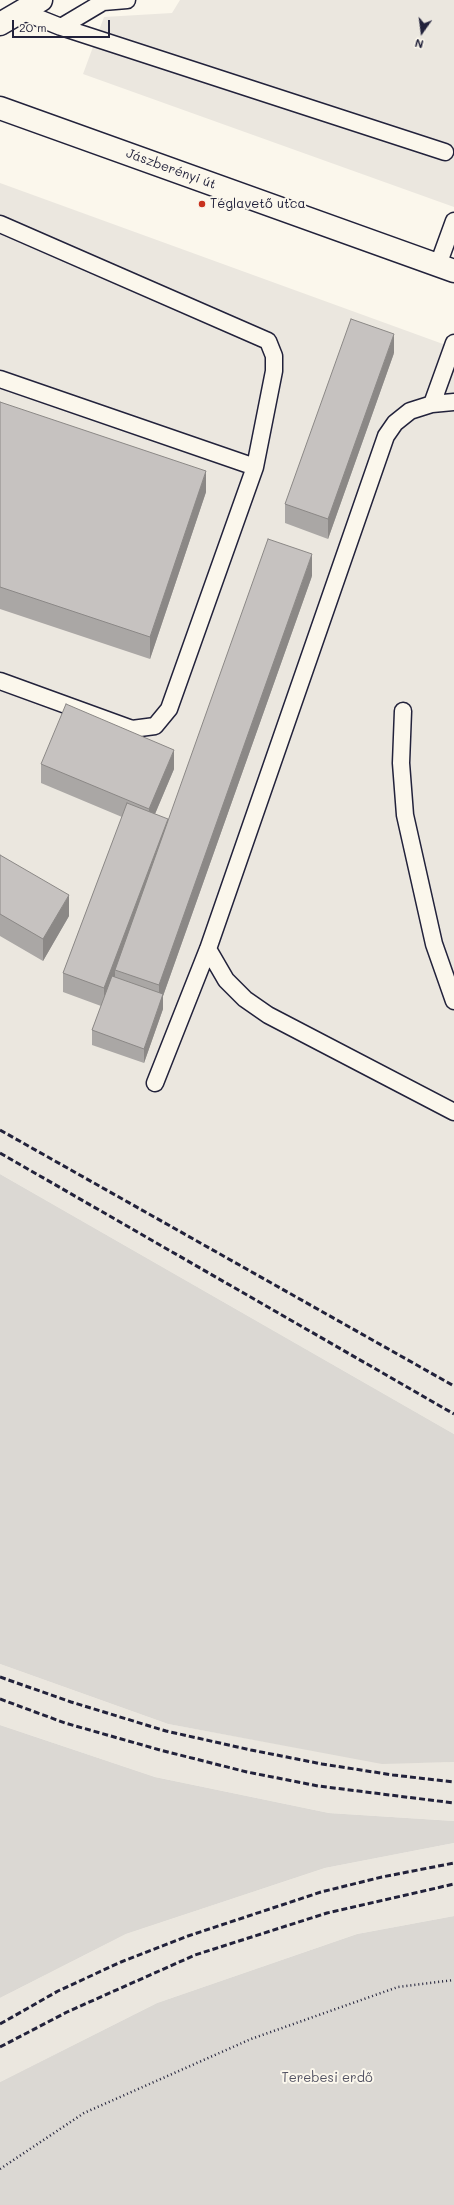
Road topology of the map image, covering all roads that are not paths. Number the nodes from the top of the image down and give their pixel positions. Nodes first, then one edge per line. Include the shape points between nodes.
1 (41, 0) edge
2 (127, 0) edge
3 (104, 1) edge
4 (21, 11) junction
5 (0, 24) edge
6 (61, 27) junction
7 (0, 108) edge
8 (445, 152) dead end
9 (454, 221) edge
10 (0, 224) edge
11 (446, 268) edge
12 (454, 343) edge
13 (0, 379) edge
14 (454, 402) edge
15 (432, 404) junction
16 (255, 467) junction
17 (0, 682) edge
18 (403, 711) dead end
19 (208, 949) junction
20 (454, 1001) edge
21 (154, 1083) dead end
22 (454, 1112) edge

1 - 4 main road
2 - 3 lane
3 - 6 lane
4 - 5 main road
4 - 6 lane
6 - 8 lane
7 - 11 main road, Jászberényi út
9 - 11 lane
10 - 16 lane via 268,341 274,356 274,370
12 - 15 lane
13 - 16 lane
14 - 15 lane
15 - 19 lane via 410,411 395,423 386,436
16 - 17 lane via 169,708 155,726 132,729
18 - 20 lane via 401,763 405,815 434,944
19 - 21 lane
19 - 22 lane via 226,980 245,999 268,1015

